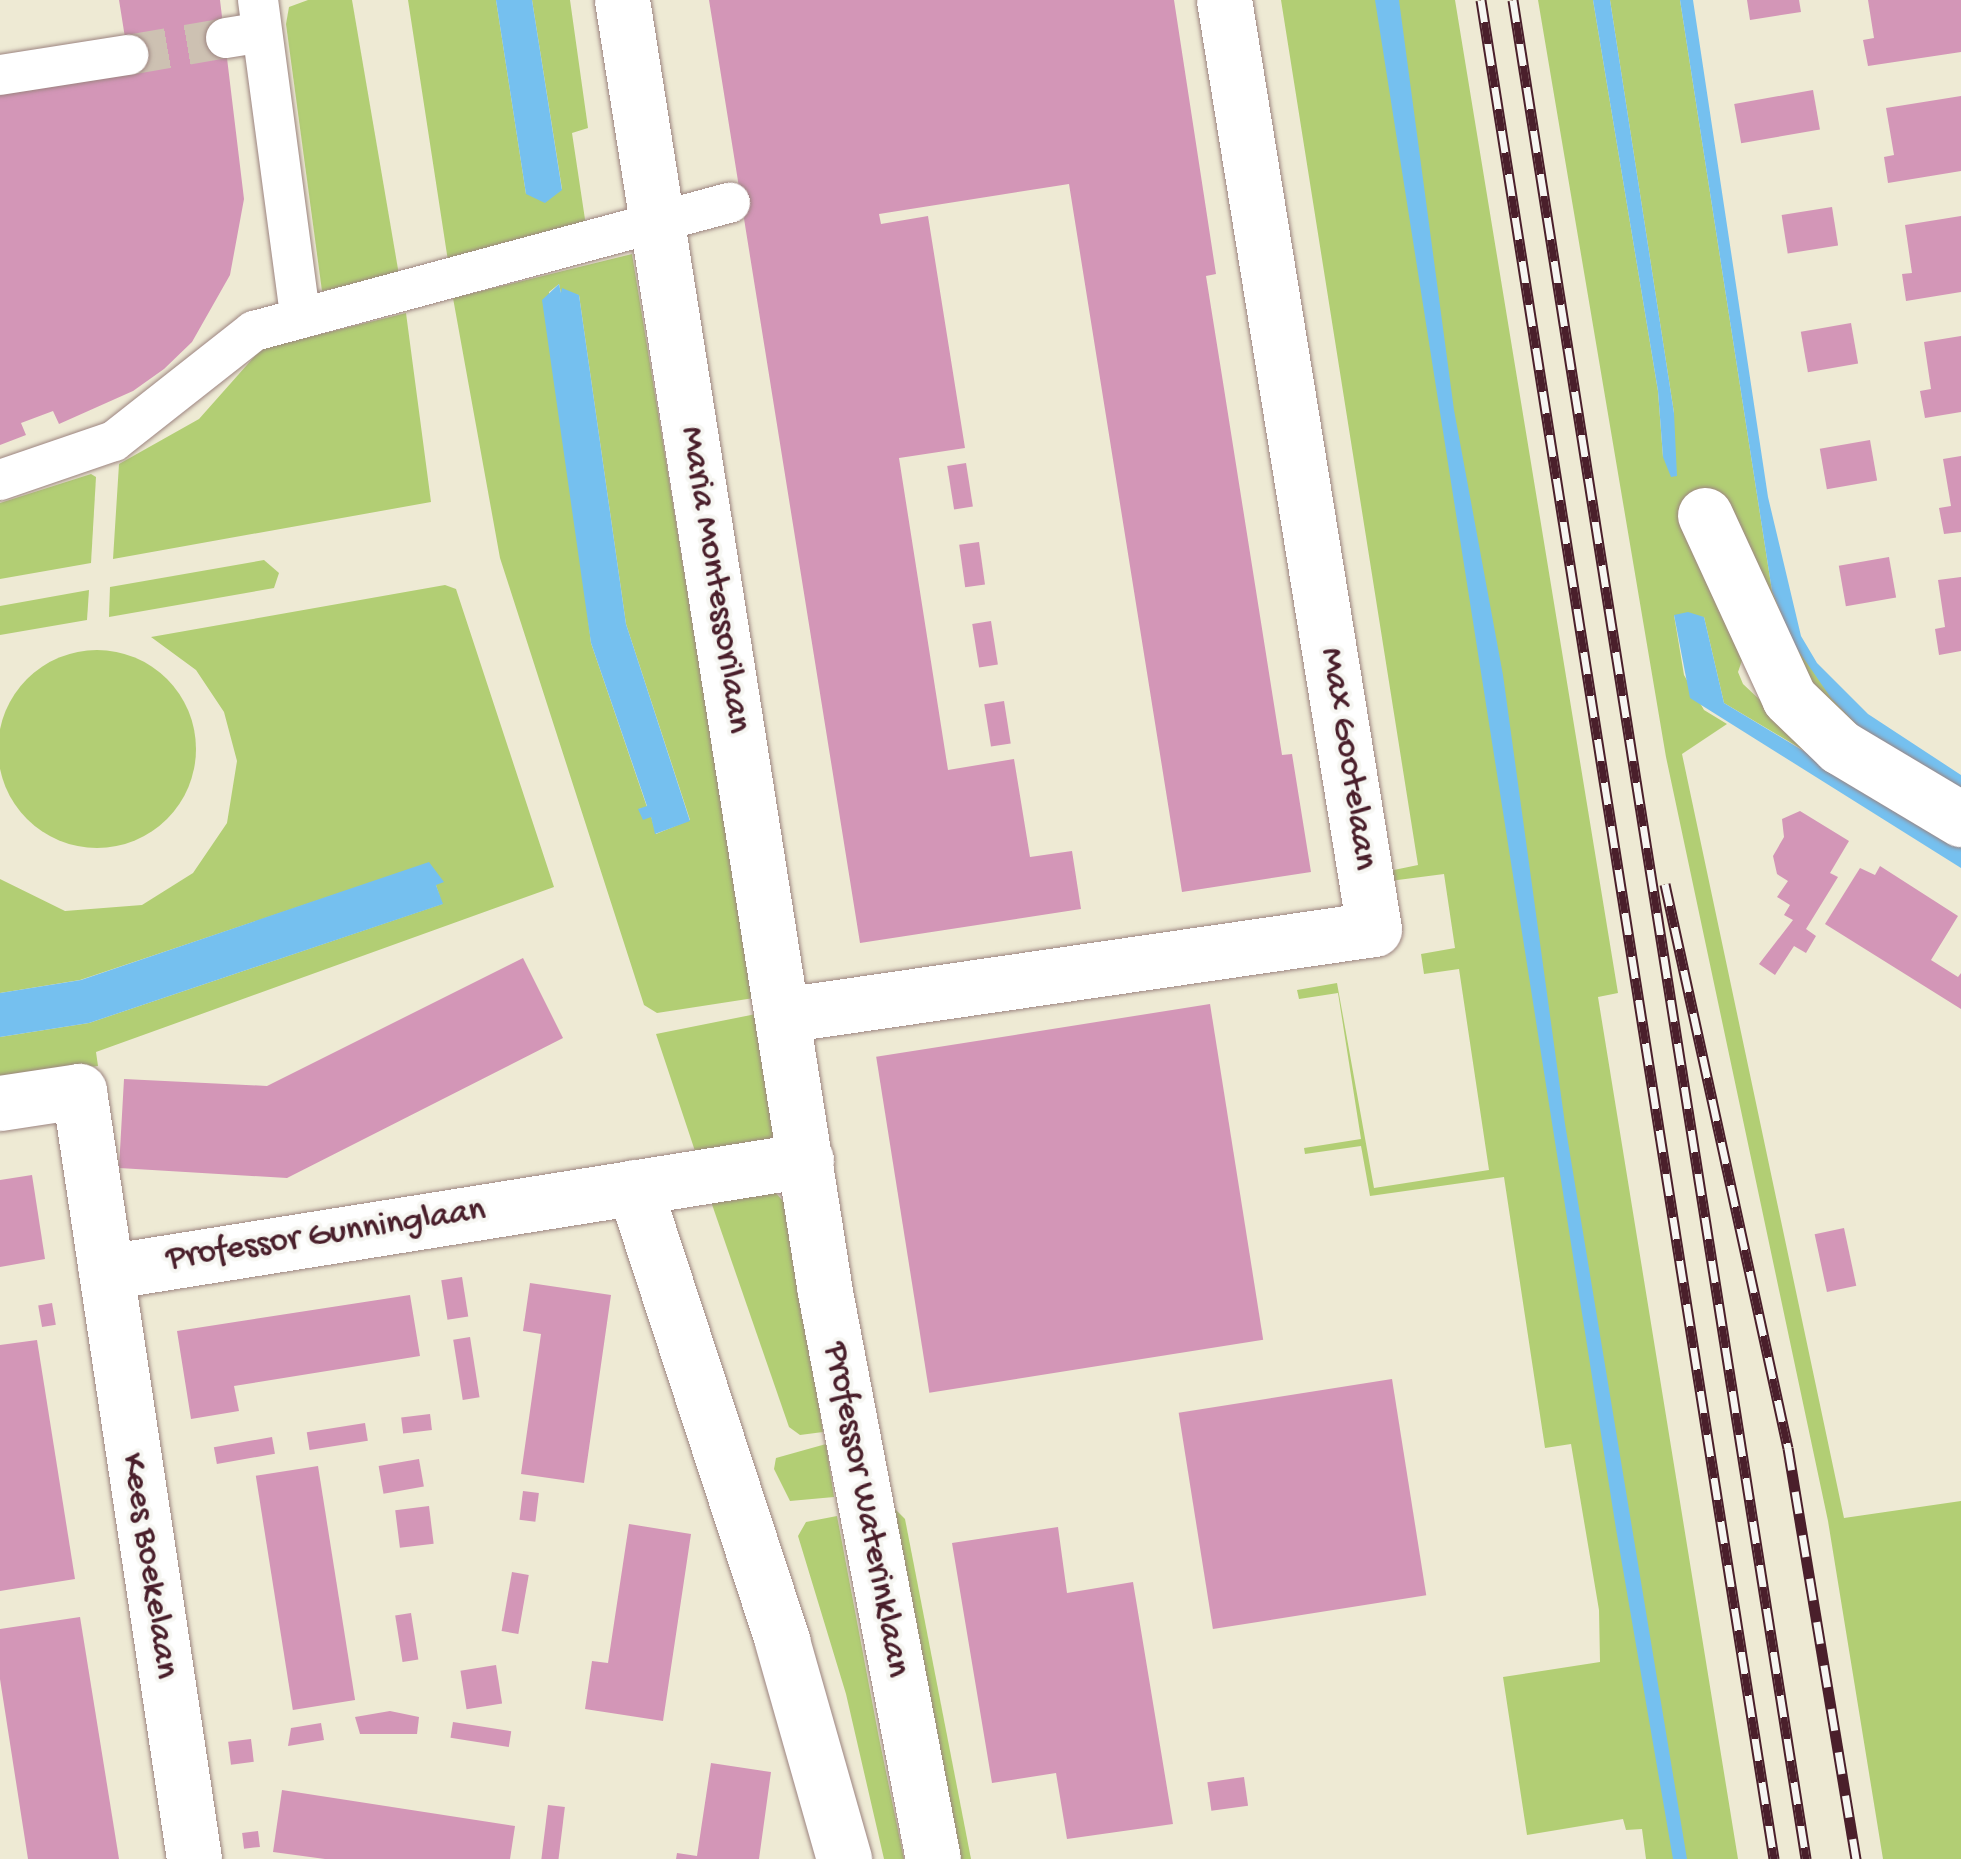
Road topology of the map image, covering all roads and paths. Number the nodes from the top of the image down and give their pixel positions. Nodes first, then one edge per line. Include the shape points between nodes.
1 (622, 0) edge
2 (1224, 0) edge
3 (257, 16) edge
4 (128, 56) tunnel mouth
5 (0, 74) edge
6 (730, 203) dead end
7 (658, 225) junction
8 (300, 316) junction
9 (0, 480) edge
10 (1705, 514) dead end
11 (1961, 819) edge
12 (783, 1015) junction
13 (0, 1104) edge
14 (806, 1160) junction
15 (634, 1187) junction
16 (106, 1272) junction
17 (194, 1859) edge
18 (844, 1859) edge
19 (933, 1859) edge

1 - 7 street, Maria Montessorilaan
2 - 12 street, Max Gootelaan via 1374,929
3 - 8 street
4 - 5 street
6 - 7 street
7 - 8 street
7 - 12 street, Maria Montessorilaan
8 - 9 street via 254,331 114,440
10 - 11 street via 1776,678 1808,720
12 - 14 street, Maria Montessorilaan
13 - 16 street via 79,1091
14 - 15 street, Professor Gunninglaan
14 - 19 street, Professor Waterinklaan via 854,1466
15 - 16 street, Professor Gunninglaan
15 - 18 street via 782,1641
16 - 17 street, Kees Boekelaan

